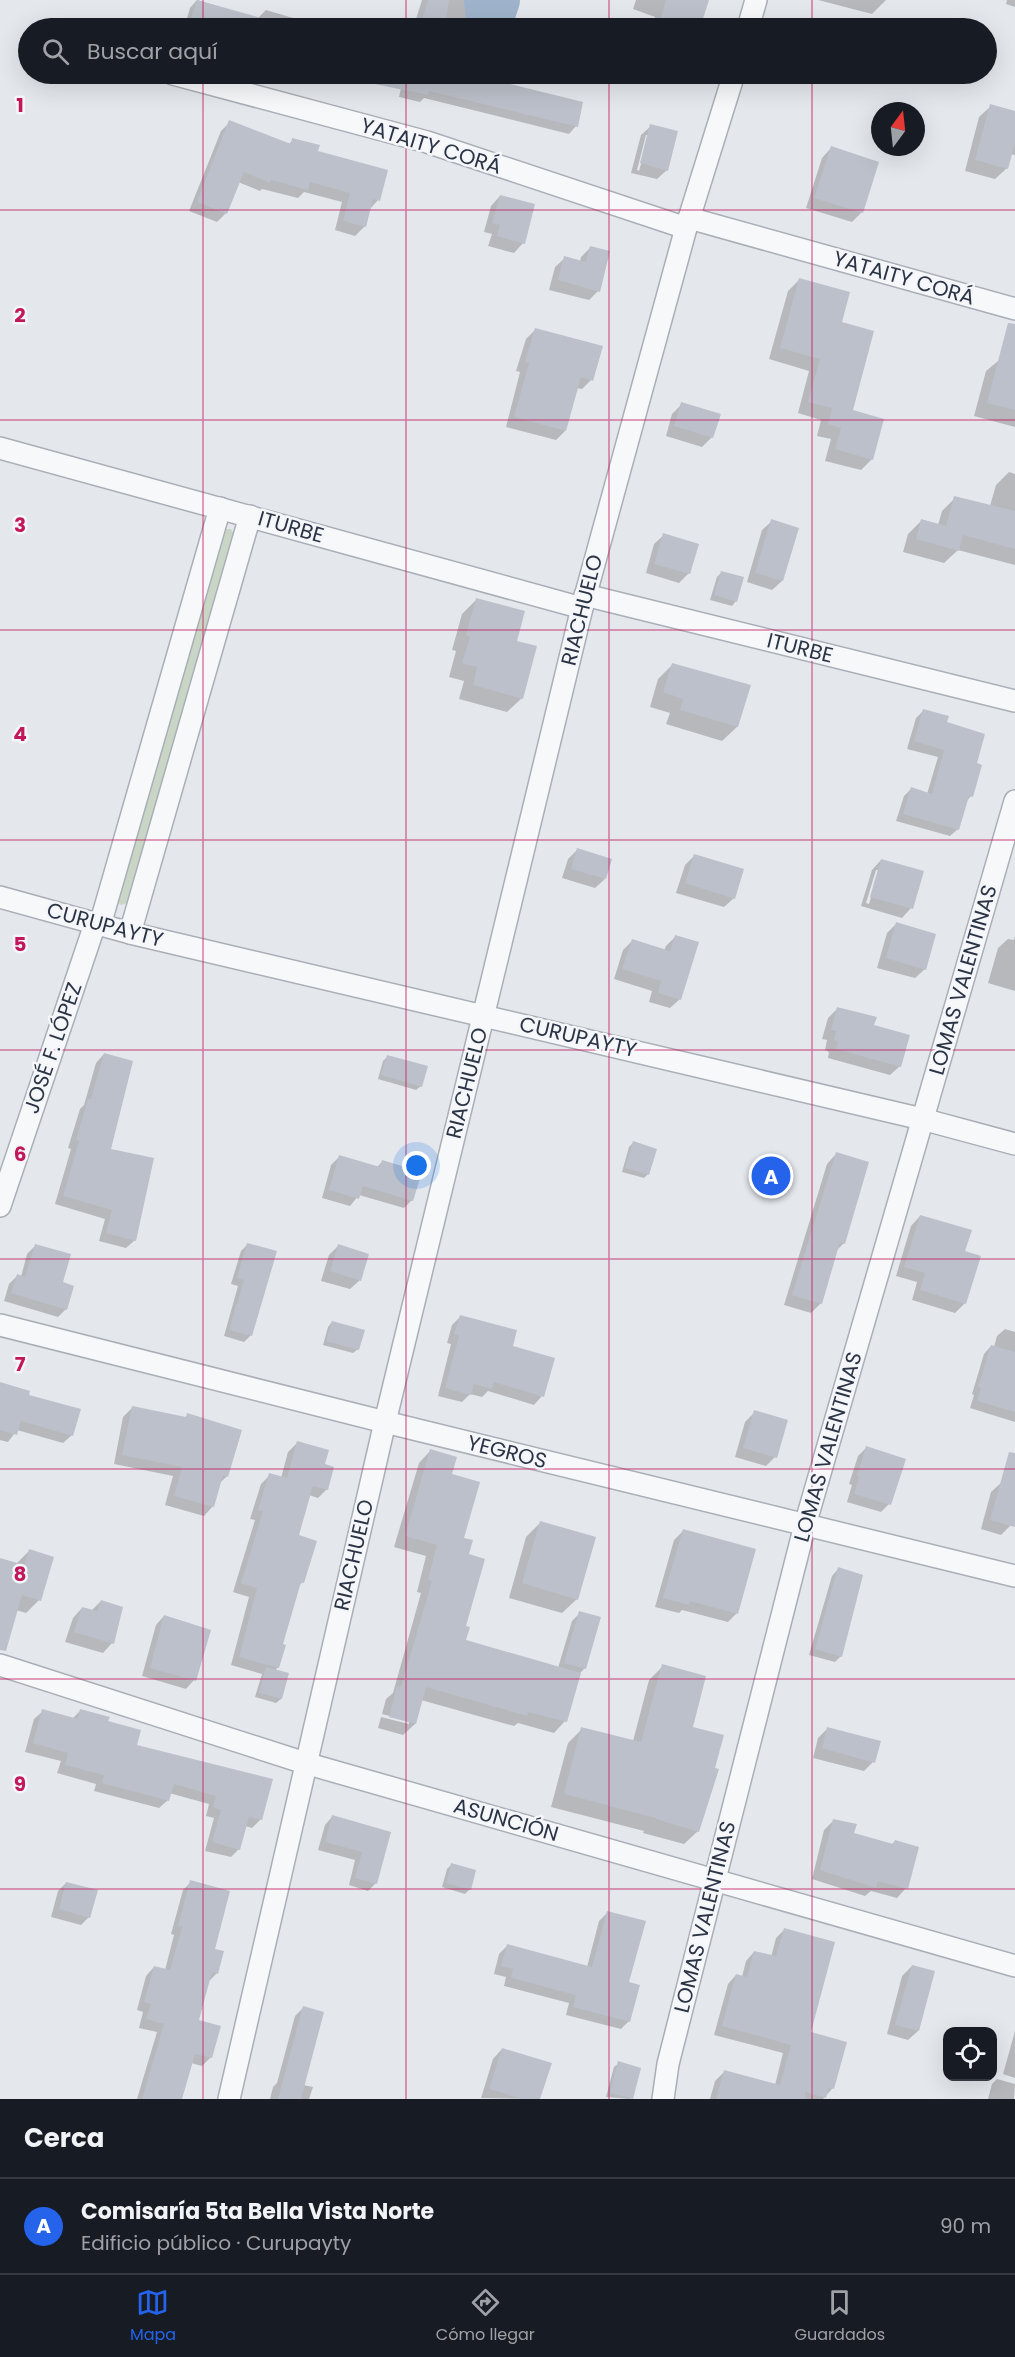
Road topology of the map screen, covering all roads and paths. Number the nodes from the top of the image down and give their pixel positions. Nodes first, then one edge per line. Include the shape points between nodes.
1 (756, 0) edge
2 (751, 18) edge
3 (210, 84) edge
4 (731, 84) edge
5 (687, 223) junction
6 (1015, 309) edge
7 (0, 448) edge
8 (220, 508) junction
9 (250, 516) junction
10 (584, 602) junction
11 (1015, 701) edge
12 (1015, 801) edge
13 (0, 897) edge
14 (97, 925) junction
15 (130, 933) junction
16 (484, 1015) junction
17 (922, 1119) junction
18 (1015, 1144) edge
19 (0, 1206) edge
20 (0, 1325) edge
21 (384, 1422) junction
22 (805, 1525) junction
23 (1015, 1576) edge
24 (0, 1665) edge
25 (305, 1763) junction
26 (715, 1879) junction
27 (1015, 1966) edge
28 (229, 2099) edge
29 (663, 2099) edge

1 - 2 street
3 - 5 street, YATAITY CORÁ via 427,142
4 - 5 street, RIACHUELO
5 - 6 street, YATAITY CORÁ
5 - 10 street, RIACHUELO
7 - 8 street, ITURBE
8 - 9 street, ITURBE
8 - 14 street, JOSÉ F. LÓPEZ
9 - 10 street, ITURBE
9 - 15 street
10 - 11 street, ITURBE
10 - 16 street, RIACHUELO
12 - 17 street, LOMAS VALENTINAS
13 - 14 street, CURUPAYTY
14 - 15 street, CURUPAYTY
14 - 19 street, JOSÉ F. LÓPEZ
15 - 16 street, CURUPAYTY
16 - 17 street, CURUPAYTY
16 - 21 street, RIACHUELO
17 - 18 street, CURUPAYTY
17 - 22 street, LOMAS VALENTINAS
20 - 21 street, YEGROS
21 - 22 street, YEGROS
21 - 25 street, RIACHUELO
22 - 23 street, YEGROS
22 - 26 street, LOMAS VALENTINAS
24 - 25 street, ASUNCIÓN
25 - 26 street, ASUNCIÓN
25 - 28 street, RIACHUELO
26 - 27 street, ASUNCIÓN
26 - 29 street, LOMAS VALENTINAS via 668,2064

